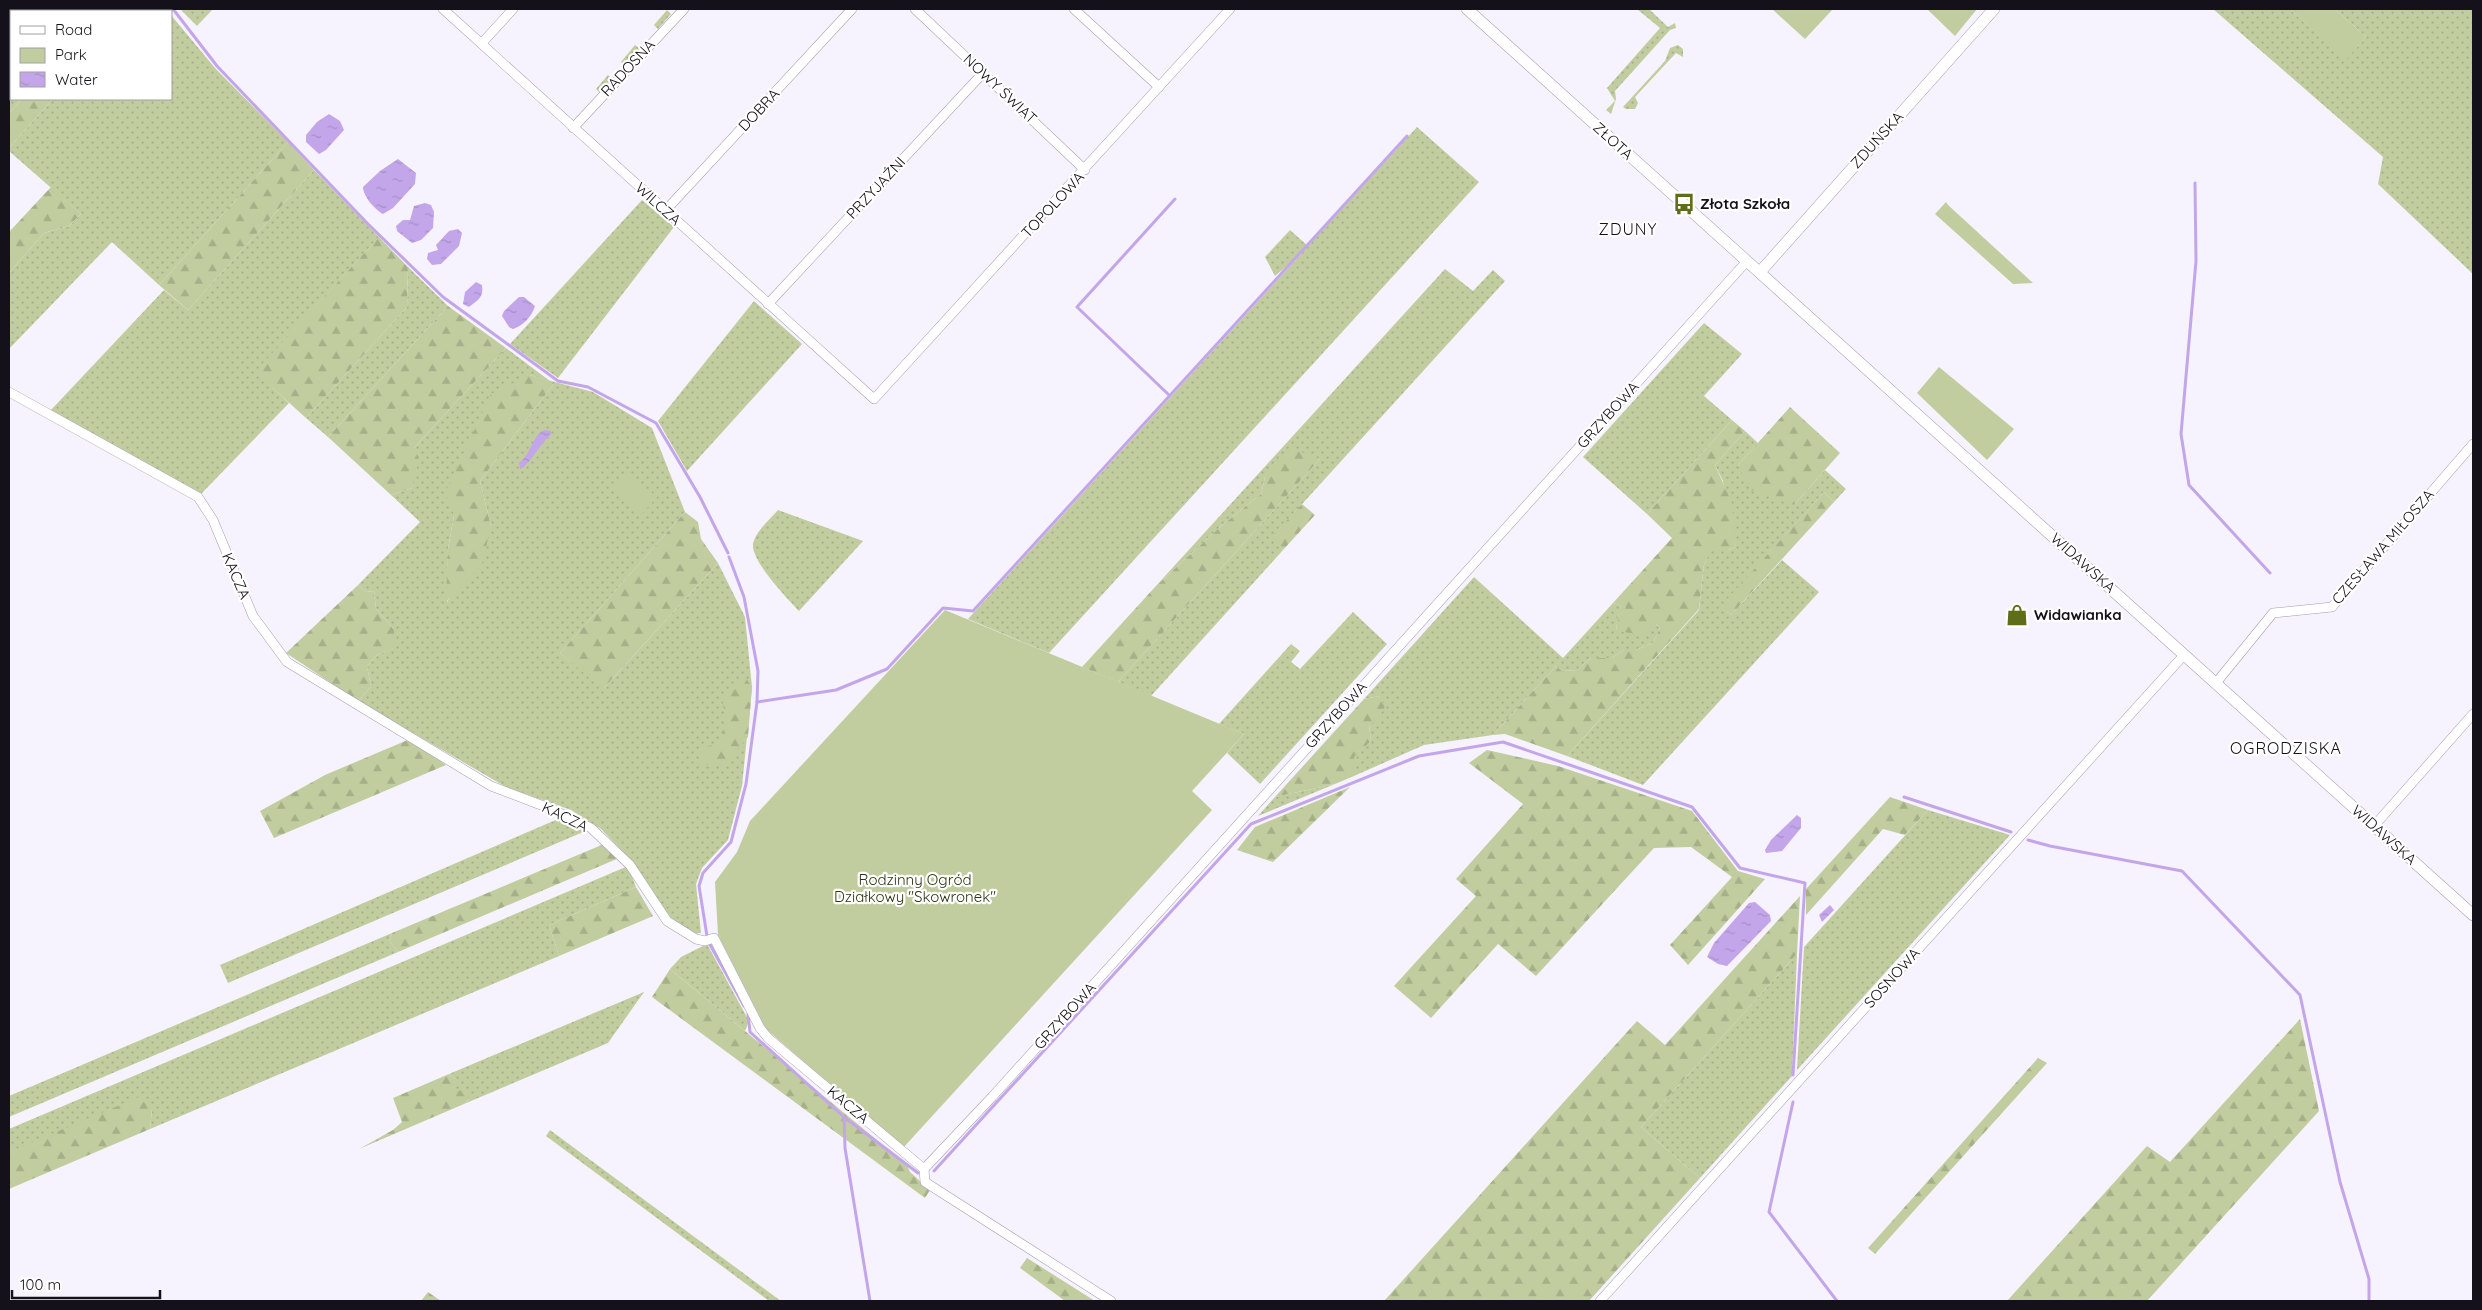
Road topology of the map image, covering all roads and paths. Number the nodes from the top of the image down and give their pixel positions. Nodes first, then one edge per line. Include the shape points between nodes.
1 (443, 9) edge
2 (513, 9) edge
3 (684, 9) edge
4 (852, 9) edge
5 (914, 9) edge
6 (1074, 9) edge
7 (1230, 9) edge
8 (1467, 9) edge
9 (1994, 9) edge
10 (482, 43) junction
11 (983, 74) junction
12 (1159, 87) junction
13 (573, 128) junction
14 (1085, 170) junction
15 (666, 211) junction
16 (1747, 261) junction
17 (1760, 272) junction
18 (768, 304) junction
19 (9, 392) edge
20 (874, 399) joint
21 (2473, 444) edge
22 (2184, 655) junction
23 (2216, 683) junction
24 (2473, 714) edge
25 (2374, 826) junction
26 (2473, 915) edge
27 (924, 1168) junction
28 (1111, 1301) edge
29 (1600, 1301) edge

1 - 10 street, WILCZA
2 - 10 street
3 - 13 street, RADOSNA
4 - 15 street, DOBRA
5 - 11 street, NOWY ŚWIAT
6 - 12 street
7 - 12 street, TOPOLOWA
8 - 16 street, ZŁOTA
9 - 17 street, ZDUŃSKA
10 - 13 street, WILCZA
11 - 14 street, NOWY ŚWIAT
11 - 18 street, PRZYJAŹNI
12 - 14 street, TOPOLOWA
13 - 15 street, WILCZA
14 - 20 street, TOPOLOWA
15 - 18 street, WILCZA
16 - 17 street, ZŁOTA
16 - 27 street, GRZYBOWA via 992,1097
17 - 22 street, WIDAWSKA
18 - 20 street, WILCZA
19 - 27 street, KACZA via 198,497 213,520 253,616 287,662 491,786 591,828 630,866 667,921 696,939 714,938 768,1038
21 - 23 street, CZESŁAWA MIŁOSZA via 2332,607 2273,613
22 - 23 street, WIDAWSKA
22 - 29 street, SOSNOWA
23 - 25 street, WIDAWSKA
24 - 25 street
25 - 26 street, WIDAWSKA
27 - 28 street, KACZA via 925,1182

